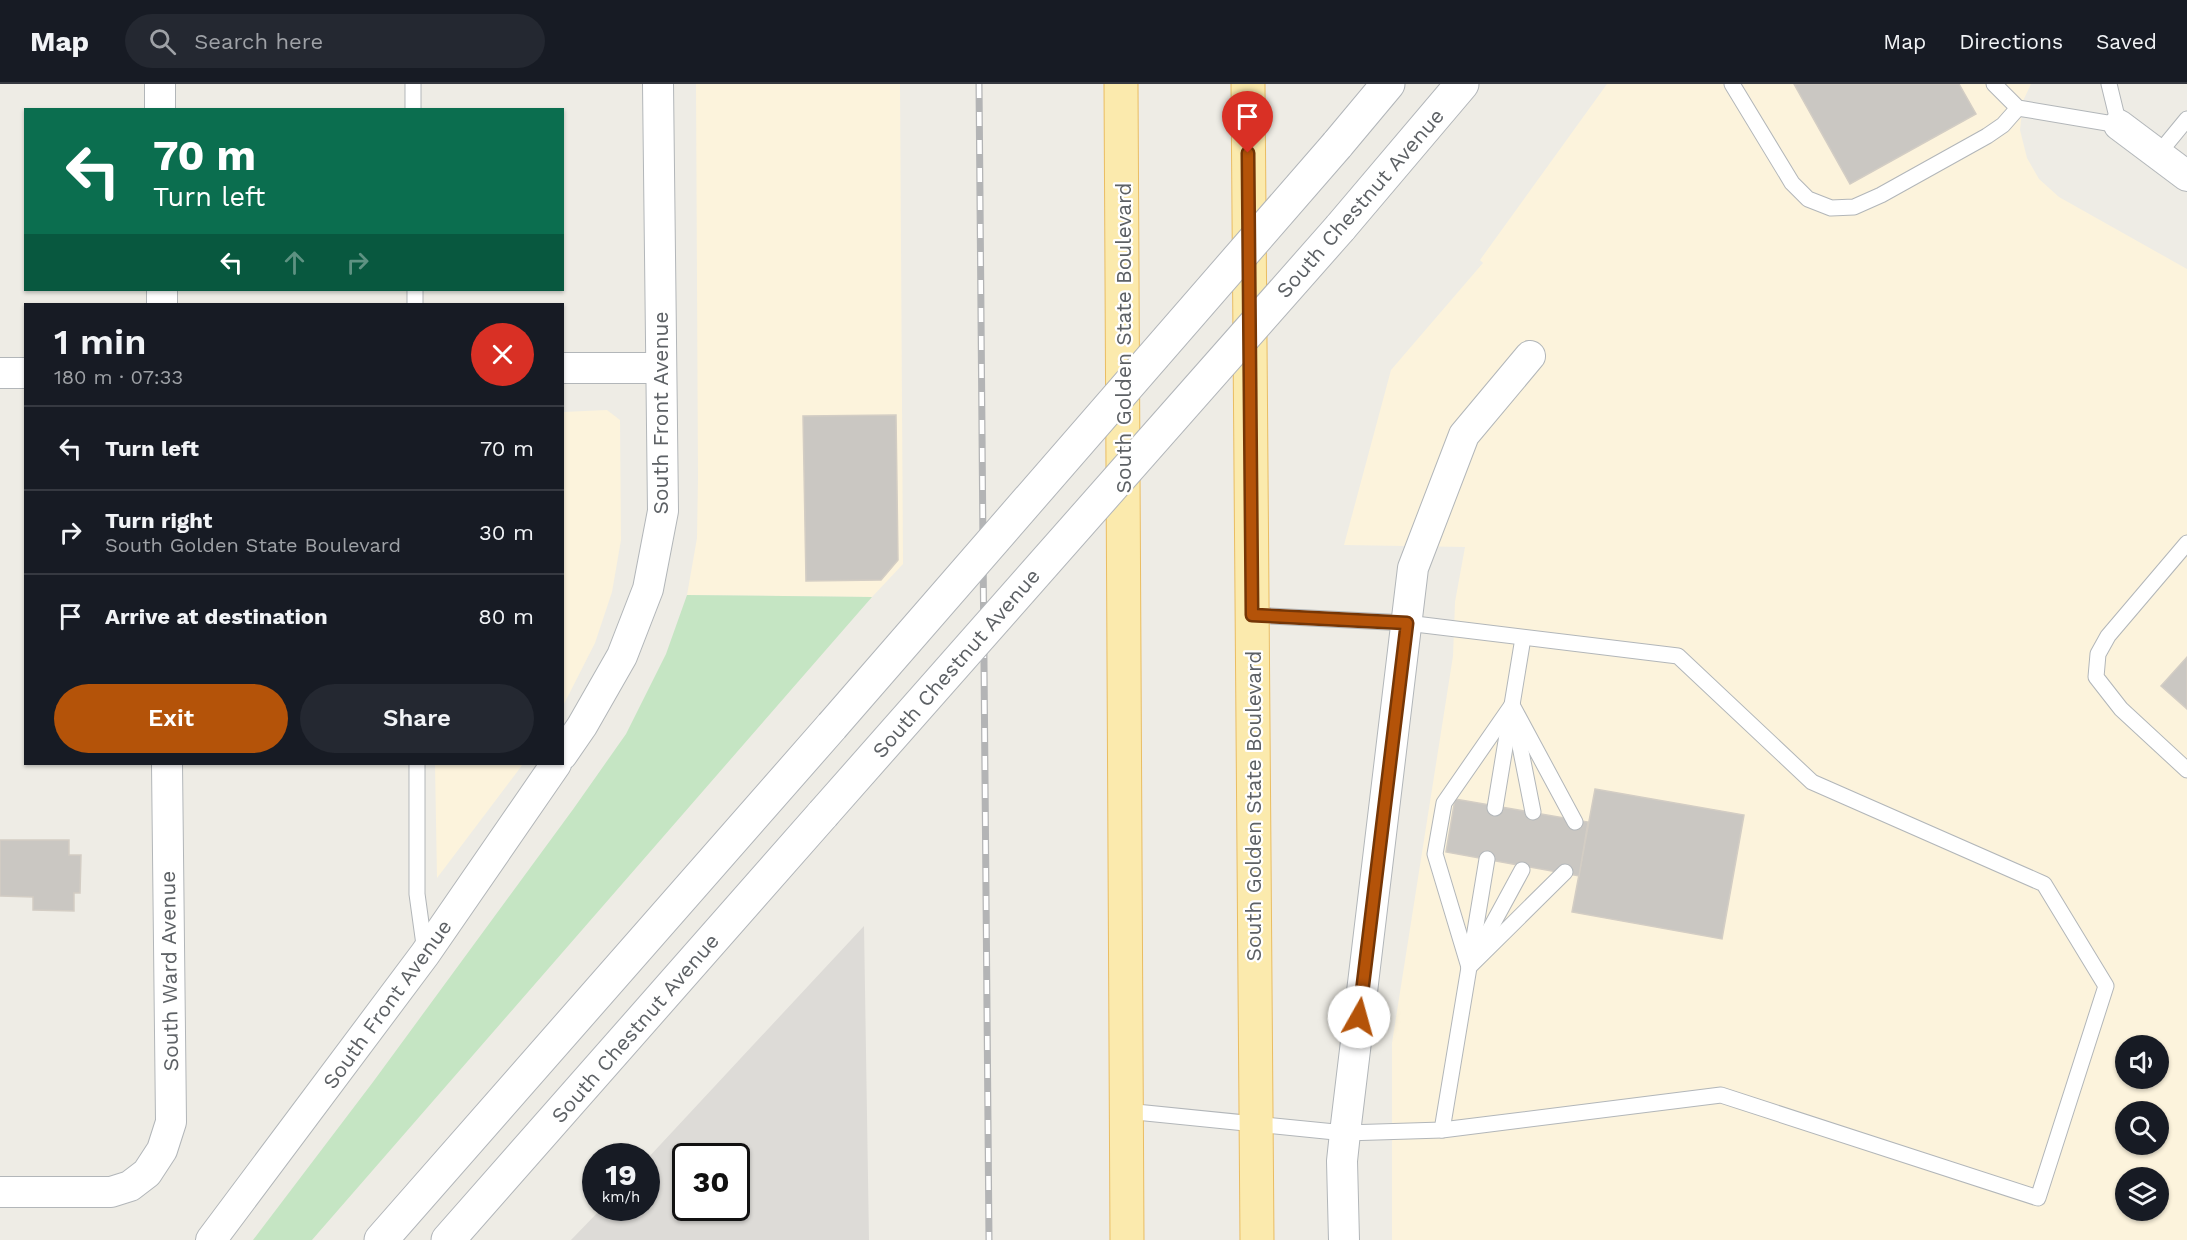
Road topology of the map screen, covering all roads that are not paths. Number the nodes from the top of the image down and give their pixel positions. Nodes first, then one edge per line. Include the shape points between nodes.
1 (160, 84) edge
2 (413, 84) edge
3 (658, 84) edge
4 (1121, 84) edge
5 (1248, 84) edge
6 (1388, 84) edge
7 (1462, 84) edge
8 (1732, 84) edge
9 (1994, 84) edge
10 (2109, 84) edge
11 (160, 108) edge
12 (413, 108) edge
13 (2018, 108) junction
14 (2187, 119) edge
15 (2119, 124) junction
16 (2159, 153) junction
17 (2187, 176) edge
18 (1530, 356) dead end
19 (564, 368) edge
20 (660, 368) junction
21 (0, 373) edge
22 (24, 373) edge
23 (2187, 543) edge
24 (1252, 615) junction
25 (1407, 623) junction
26 (1523, 638) junction
27 (1512, 705) junction
28 (564, 751) edge
29 (167, 765) edge
30 (417, 765) edge
31 (555, 765) edge
32 (2187, 770) edge
33 (1495, 808) dead end
34 (1533, 813) dead end
35 (1575, 822) dead end
36 (1487, 859) dead end
37 (1522, 870) dead end
38 (1565, 872) dead end
39 (425, 954) junction
40 (1469, 967) junction
41 (1126, 1111) junction
42 (1256, 1124) junction
43 (1442, 1130) junction
44 (1345, 1133) junction
45 (0, 1192) edge
46 (211, 1240) edge
47 (381, 1240) edge
48 (448, 1240) edge
49 (1127, 1240) edge
50 (1257, 1240) edge
51 (1344, 1240) edge

1 - 11 street
2 - 12 lane
3 - 20 street, South Front Avenue
4 - 41 main road, South Golden State Boulevard
5 - 24 main road, South Golden State Boulevard
6 - 47 main road, bridge
7 - 48 main road, South Chestnut Avenue, bridge via 1340,228
8 - 13 lane via 1792,183 1808,199 1831,208 1854,207 1881,195 1987,136
9 - 13 lane
10 - 15 lane
13 - 15 lane
14 - 16 lane
15 - 16 street
16 - 17 street
18 - 25 street via 1464,435 1413,568
19 - 20 street
20 - 28 street, South Front Avenue via 663,511 648,589 622,656
21 - 22 street
23 - 32 lane via 2108,636 2098,654 2096,677 2121,709
24 - 25 lane
24 - 42 main road, South Golden State Boulevard
25 - 26 lane
25 - 44 street
26 - 27 lane
26 - 43 lane via 1678,656 1812,782 2044,884 2106,986 2038,1198 1721,1095
27 - 33 lane
27 - 34 lane
27 - 35 lane
27 - 40 lane via 1444,802 1435,854
29 - 45 street, South Ward Avenue via 171,1122 162,1150 147,1173 130,1186 111,1192
30 - 39 lane via 417,894
31 - 39 street, South Front Avenue
36 - 40 lane
37 - 40 lane
38 - 40 lane
39 - 46 street, South Front Avenue
40 - 43 lane
41 - 42 lane
41 - 49 main road, South Golden State Boulevard
42 - 44 lane
42 - 50 main road, South Golden State Boulevard
43 - 44 lane
44 - 51 street

